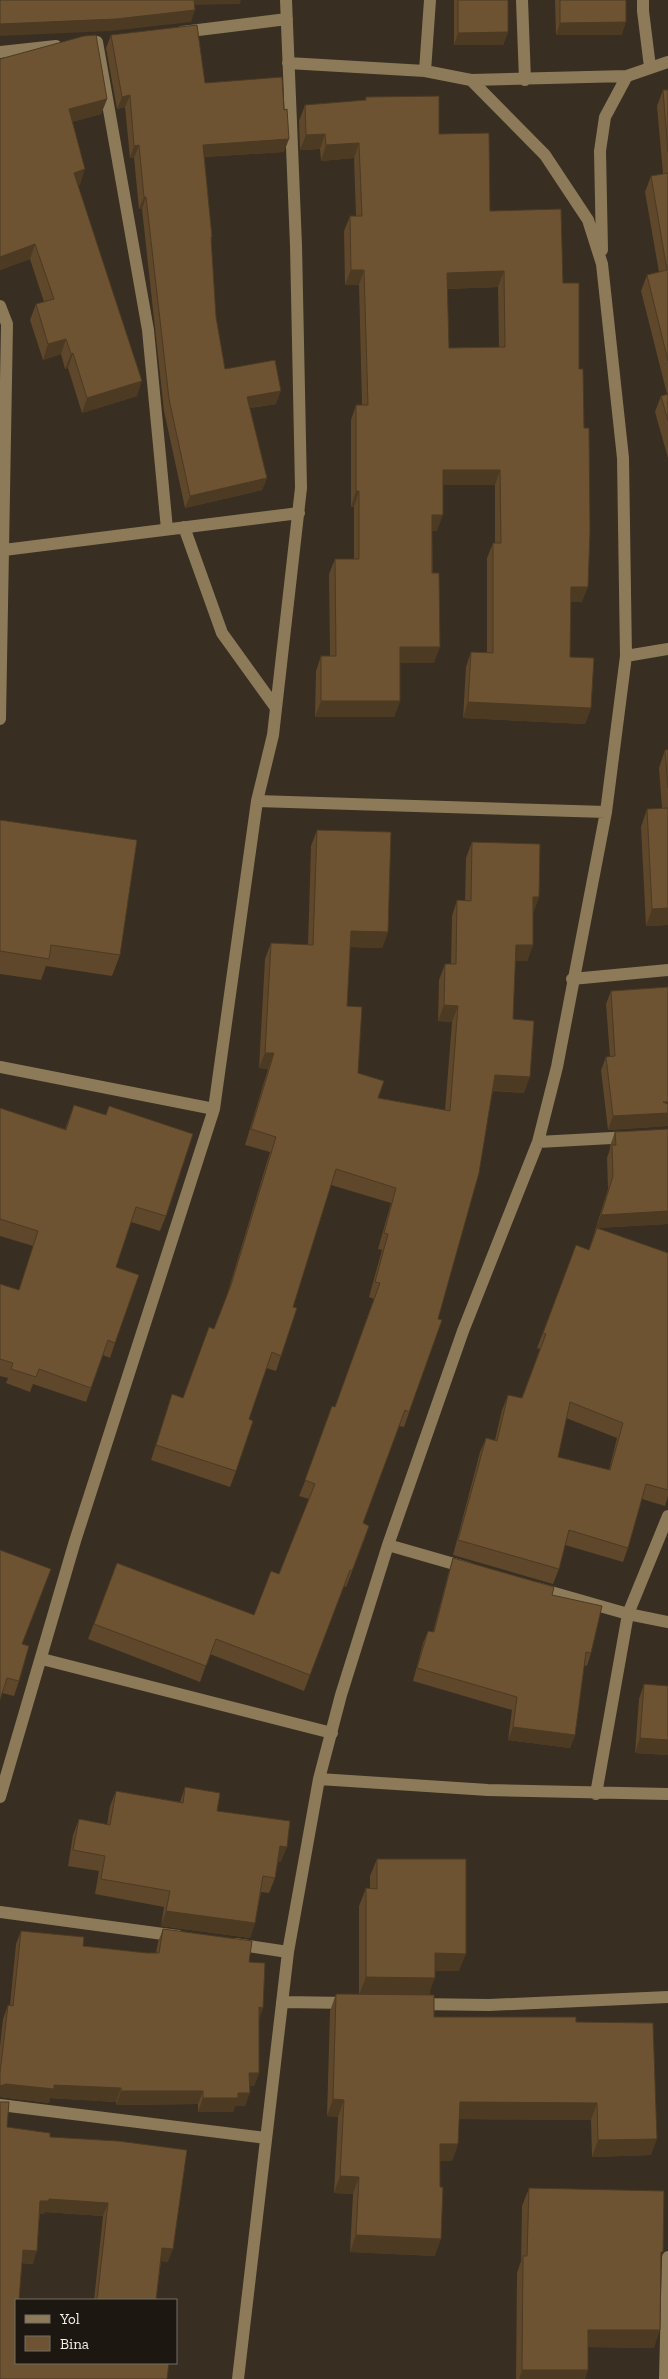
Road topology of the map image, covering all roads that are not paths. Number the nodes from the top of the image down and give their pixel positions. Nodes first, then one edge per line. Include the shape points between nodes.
1 (286, 0) edge
2 (430, 0) edge
3 (522, 0) edge
4 (643, 0) edge
5 (286, 19) junction
6 (173, 33) edge
7 (97, 42) edge
8 (68, 45) edge
9 (0, 52) edge
10 (668, 62) edge
11 (288, 63) junction
12 (650, 68) junction
13 (425, 71) junction
14 (627, 76) junction
15 (471, 80) junction
16 (525, 80) junction
17 (602, 264) junction
18 (0, 306) edge
19 (3, 324) edge
20 (299, 513) junction
21 (184, 527) junction
22 (167, 529) junction
23 (4, 550) junction
24 (668, 649) edge
25 (626, 656) junction
26 (276, 708) junction
27 (0, 719) edge
28 (257, 801) junction
29 (606, 812) junction
30 (668, 970) edge
31 (572, 979) junction
32 (0, 1067) edge
33 (214, 1109) junction
34 (640, 1136) edge
35 (538, 1142) junction
36 (668, 1516) edge
37 (388, 1545) junction
38 (484, 1572) edge
39 (522, 1584) edge
40 (628, 1614) junction
41 (668, 1622) edge
42 (42, 1659) junction
43 (332, 1733) junction
44 (320, 1779) junction
45 (596, 1794) junction
46 (668, 1794) edge
47 (0, 1797) edge
48 (0, 1912) edge
49 (192, 1938) edge
50 (221, 1942) edge
51 (288, 1952) junction
52 (668, 1997) edge
53 (282, 2002) junction
54 (361, 2003) edge
55 (400, 2004) edge
56 (0, 2104) edge
57 (266, 2138) junction
58 (668, 2257) edge
59 (238, 2379) edge
60 (664, 2379) edge

1 - 5 street
2 - 13 street
3 - 16 street
4 - 12 street
5 - 6 street
5 - 11 street
7 - 22 street via 148,330
8 - 9 street
10 - 12 street
11 - 13 street
11 - 20 street via 296,245
12 - 14 street
13 - 15 street
14 - 16 street
14 - 17 street via 605,117 600,151
15 - 16 street
15 - 17 street via 545,155 588,220
17 - 25 street via 623,458
18 - 19 street
19 - 23 street
20 - 21 street
20 - 26 street
21 - 22 street
21 - 26 street via 222,633
22 - 23 street
23 - 27 street
24 - 25 street
25 - 29 street
26 - 28 street
28 - 29 street
28 - 33 street
29 - 31 street
30 - 31 street
31 - 35 street via 557,1066
32 - 33 street
33 - 42 street via 75,1541
34 - 35 street
35 - 37 street via 463,1331
36 - 40 street
37 - 38 street
37 - 43 street
39 - 40 street
40 - 41 street
40 - 45 street
42 - 43 street
42 - 47 street
43 - 44 street
44 - 45 street
44 - 51 street
45 - 46 street
48 - 49 street
50 - 51 street
51 - 53 street
52 - 55 street via 489,2005
53 - 54 street
53 - 57 street
56 - 57 street
57 - 59 street
58 - 60 street

